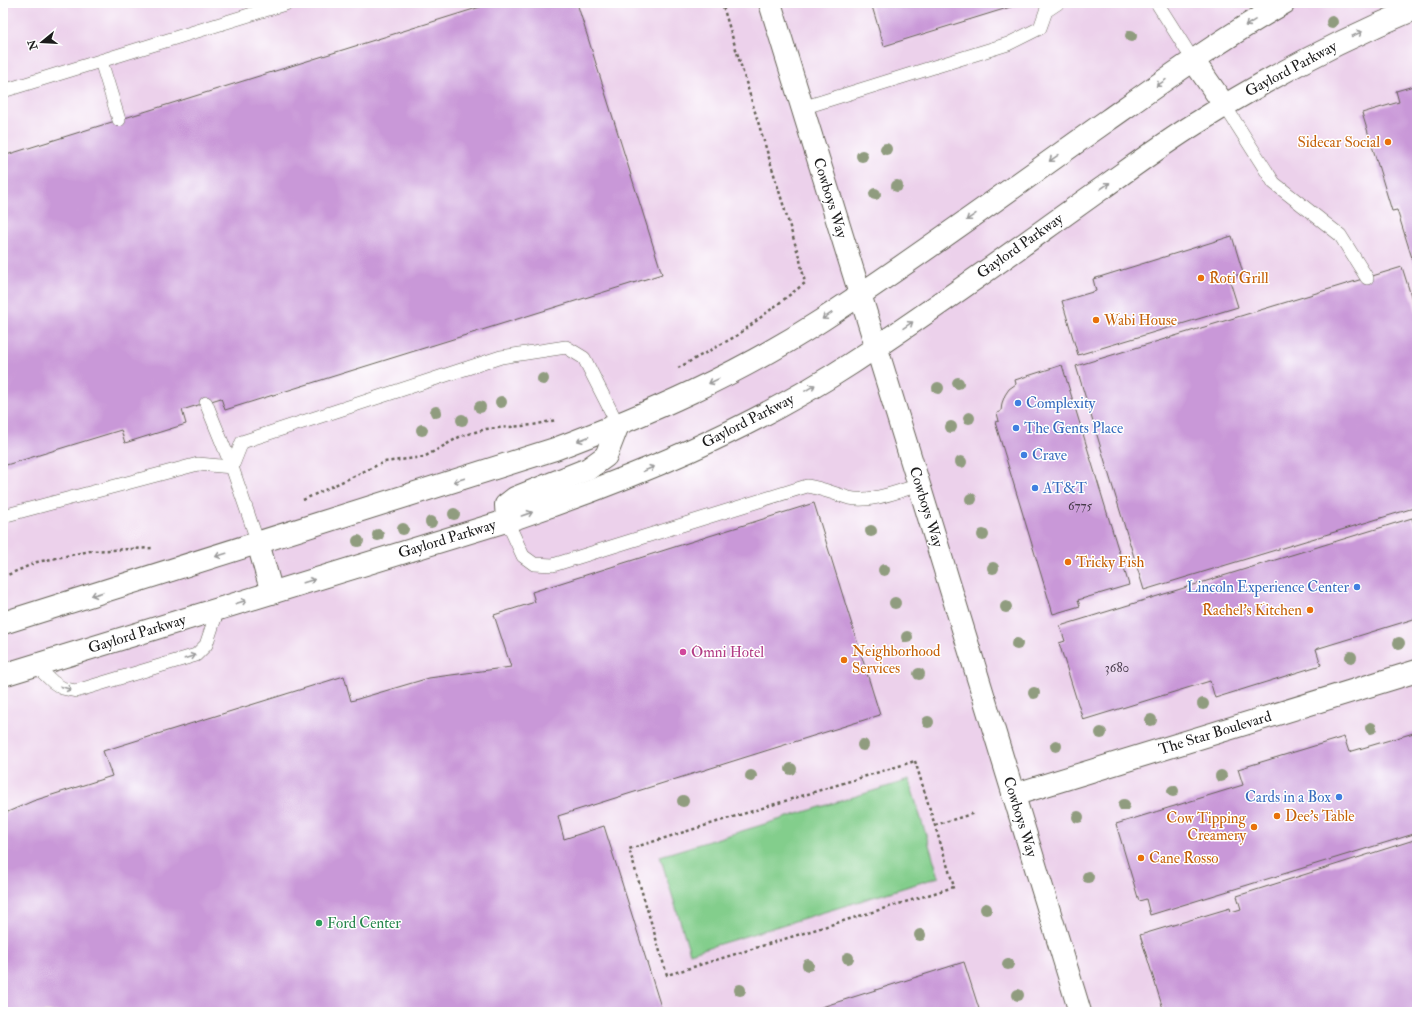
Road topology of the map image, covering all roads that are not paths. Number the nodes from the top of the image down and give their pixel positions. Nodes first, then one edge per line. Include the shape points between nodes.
1 (288, 3) edge
2 (770, 3) edge
3 (1058, 3) edge
4 (1157, 3) edge
5 (1284, 3) edge
6 (1417, 8) edge
7 (1193, 60) junction
8 (101, 61) junction
9 (3, 91) edge
10 (1224, 106) junction
11 (802, 108) junction
12 (118, 120) dead end
13 (1367, 278) dead end
14 (859, 294) junction
15 (876, 347) junction
16 (206, 403) dead end
17 (618, 425) junction
18 (232, 467) junction
19 (920, 485) junction
20 (3, 516) edge
21 (506, 521) junction
22 (258, 543) junction
23 (272, 593) junction
24 (218, 609) junction
25 (3, 623) edge
26 (35, 665) junction
27 (1417, 671) edge
28 (3, 675) edge
29 (1013, 795) junction
30 (1080, 1012) edge

1 - 8 lane
2 - 11 street, Cowboys Way
3 - 11 lane via 1046,11 1040,28 1008,44
4 - 7 lane
5 -> 7 street
10 -> 6 street, Gaylord Parkway via 1306,59
7 - 10 street
7 -> 14 street
8 - 9 lane
8 - 12 lane
10 - 13 lane via 1274,183 1340,235
15 -> 10 street, Gaylord Parkway via 1151,154
11 - 14 street, Cowboys Way
14 - 15 street, Cowboys Way
14 -> 17 street via 819,322 744,365 665,405
15 - 19 street, Cowboys Way
21 -> 15 street, Gaylord Parkway via 574,498 689,452 798,396
16 - 18 lane
17 - 18 lane via 584,358 566,347 501,357 242,442
17 - 21 street via 606,456 588,469 515,498 506,505
17 -> 22 street via 499,468
18 - 20 lane via 198,464
18 - 22 lane
19 - 21 lane via 873,498 850,498 807,486 553,565 534,564 523,556
19 - 29 street, Cowboys Way
23 -> 21 street, Gaylord Parkway
22 - 23 street
22 -> 25 street
24 -> 23 street, Gaylord Parkway
24 - 26 street, Gaylord Parkway
26 -> 24 lane via 62,688 76,691 196,655 206,645
26 - 28 street, Gaylord Parkway
27 - 29 street, The Star Boulevard
29 - 30 street, Cowboys Way

